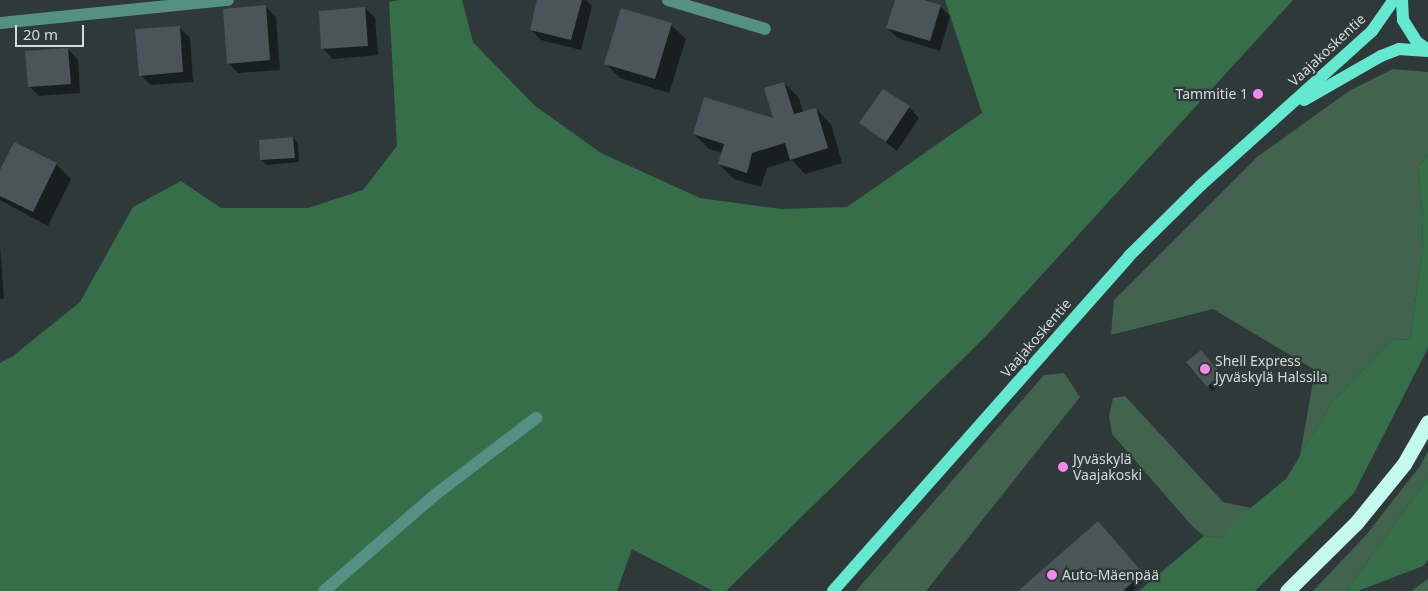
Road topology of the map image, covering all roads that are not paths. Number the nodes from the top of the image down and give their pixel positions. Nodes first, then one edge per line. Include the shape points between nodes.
1 (228, 0) edge
2 (668, 0) edge
3 (1394, 0) edge
4 (1402, 0) edge
5 (0, 23) edge
6 (765, 28) dead end
7 (1428, 51) edge
8 (1274, 118) junction
9 (536, 418) dead end
10 (1428, 422) edge
11 (324, 591) edge
12 (833, 591) edge
13 (1288, 591) edge

1 - 5 street
2 - 6 street
3 - 8 main road, Vaajakoskentie via 1372,31
4 - 7 main road via 1403,20 1417,42
7 - 8 main road, Vaajakoskentie via 1399,50 1381,56
8 - 12 main road, Vaajakoskentie via 1129,256
9 - 11 street via 436,494
10 - 13 highway via 1404,464 1356,523

